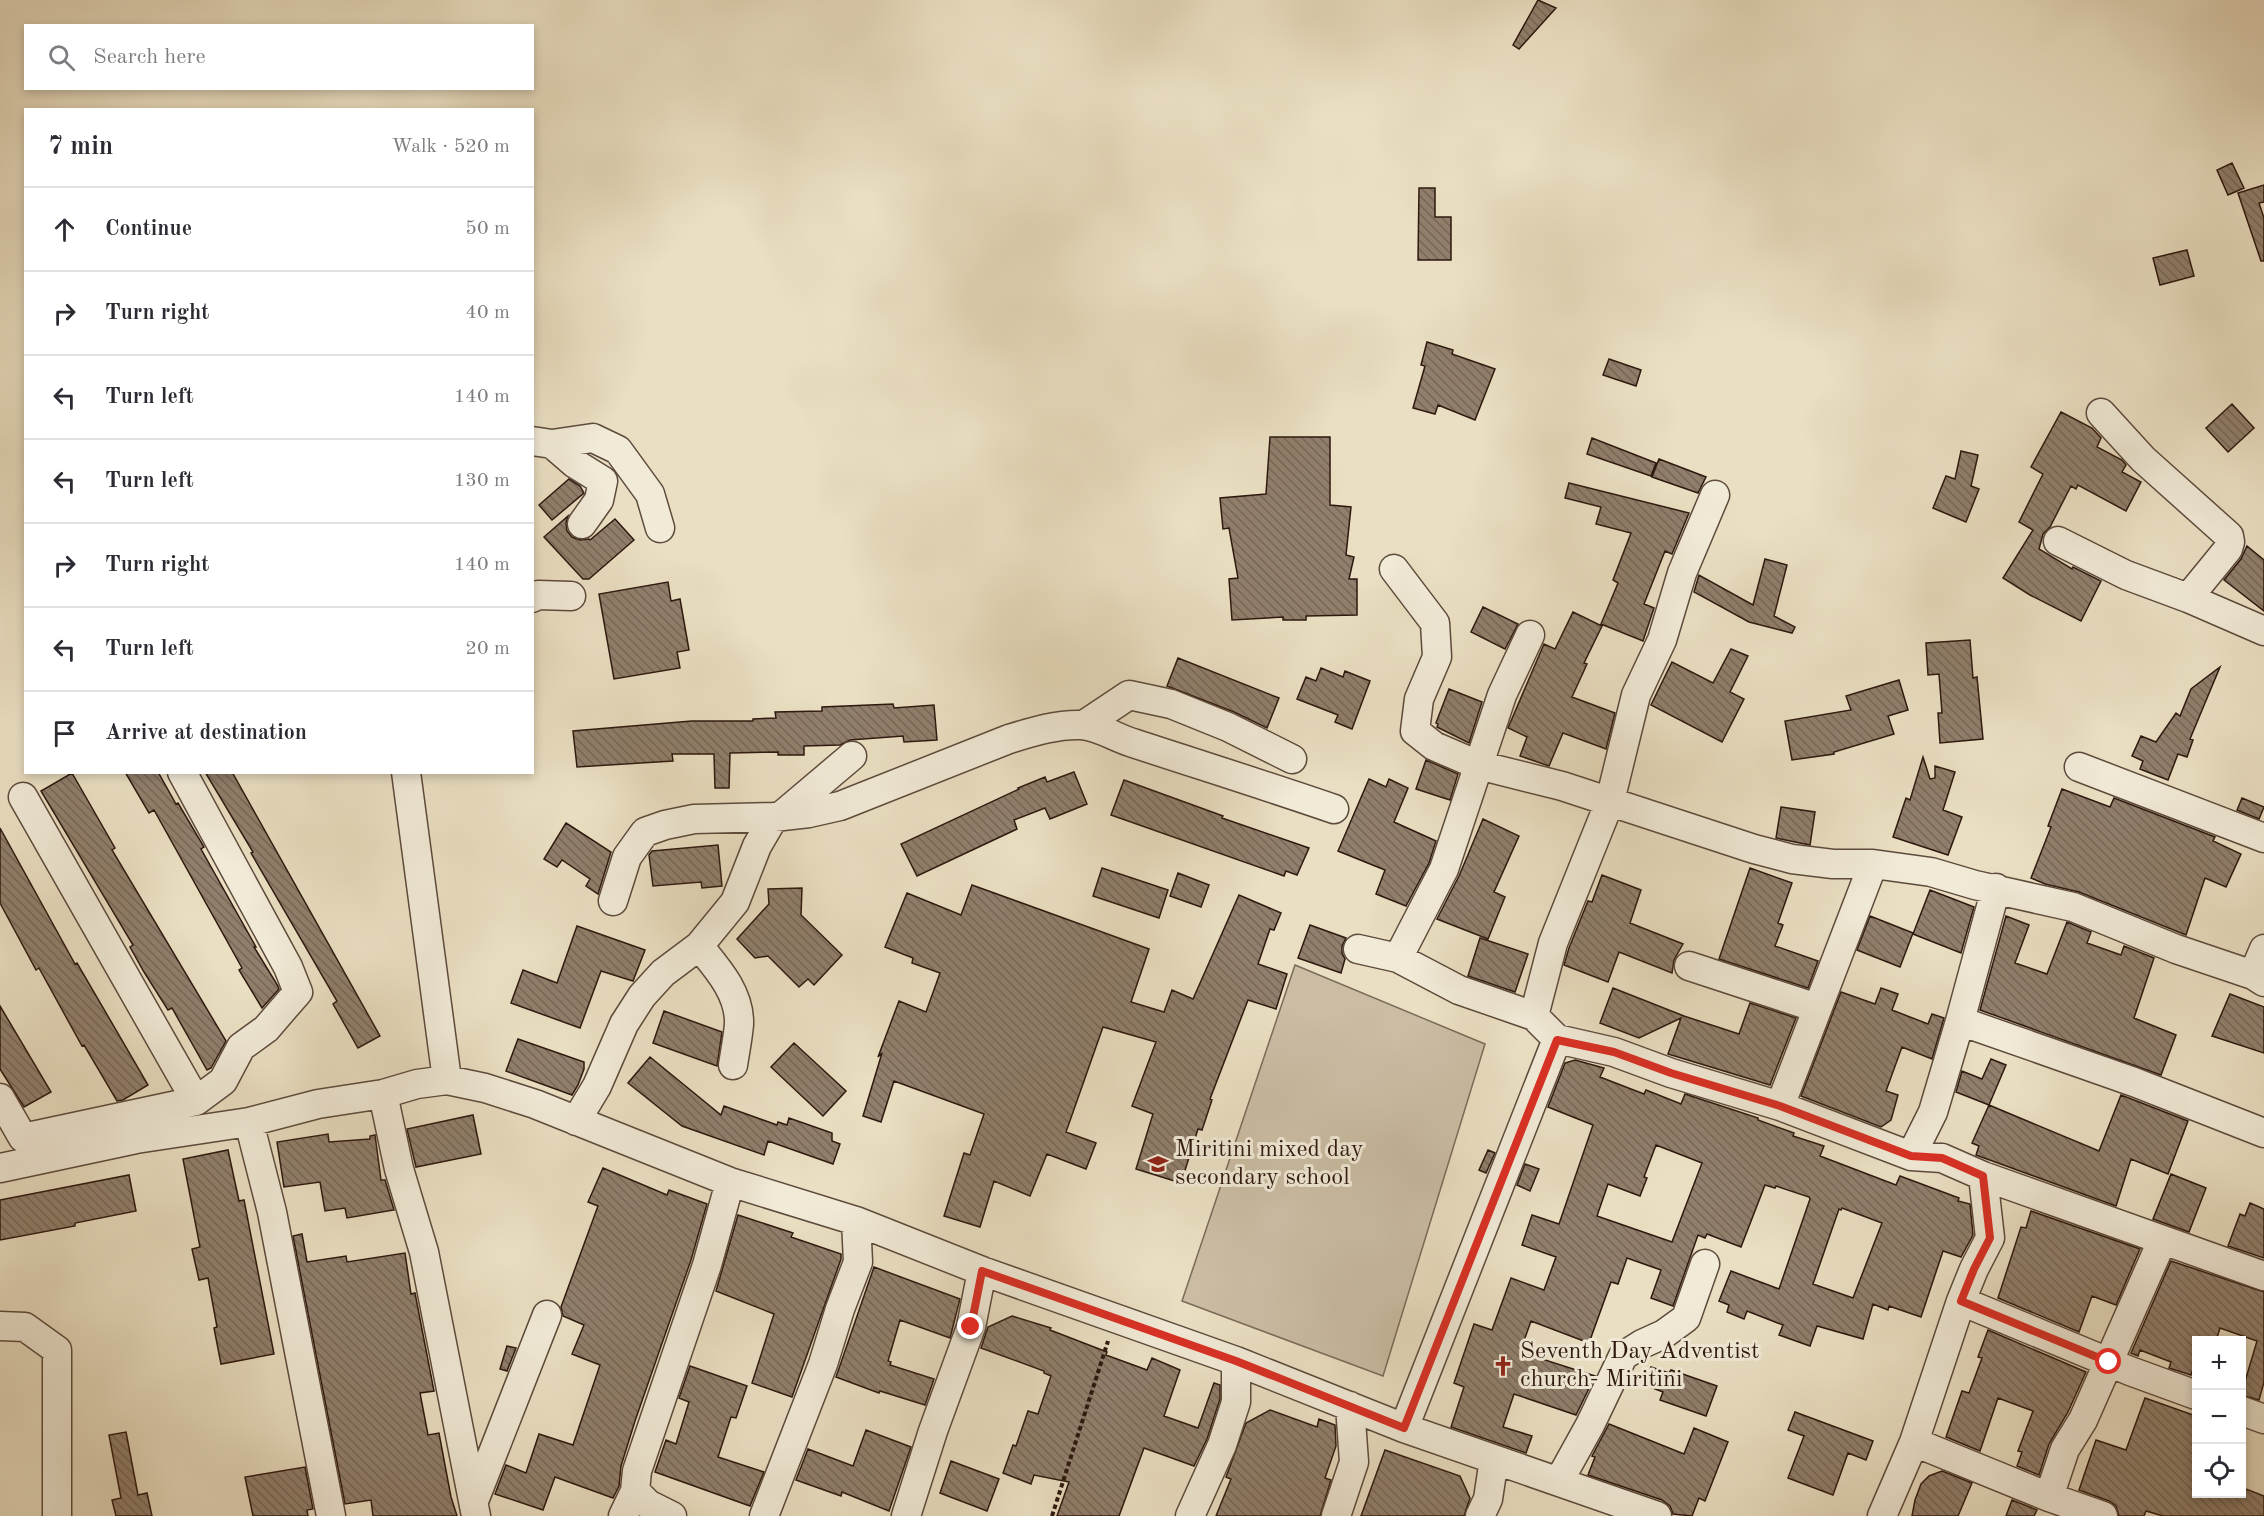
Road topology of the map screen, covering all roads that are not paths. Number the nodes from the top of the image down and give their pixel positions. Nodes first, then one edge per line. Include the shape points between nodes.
1 (2101, 413) dead end
2 (542, 442) edge
3 (1715, 495) dead end
4 (582, 524) dead end
5 (660, 528) dead end
6 (2058, 541) dead end
7 (1394, 568) dead end
8 (571, 596) dead end
9 (534, 597) edge
10 (2188, 598) junction
11 (2264, 631) edge
12 (1530, 635) dead end
13 (1084, 725) junction
14 (852, 756) dead end
15 (1293, 759) dead end
16 (1478, 765) junction
17 (2079, 767) dead end
18 (184, 774) edge
19 (405, 774) edge
20 (23, 797) dead end
21 (1610, 801) junction
22 (1334, 809) dead end
23 (778, 817) junction
24 (2264, 838) edge
25 (1873, 864) junction
26 (1996, 888) junction
27 (613, 901) dead end
28 (699, 946) junction
29 (1358, 949) dead end
30 (2264, 949) edge
31 (1398, 958) junction
32 (1689, 966) dead end
33 (2259, 979) edge
34 (1817, 1008) junction
35 (1534, 1016) junction
36 (1960, 1021) junction
37 (1557, 1040) junction
38 (733, 1065) dead end
39 (447, 1080) junction
40 (383, 1094) junction
41 (0, 1098) edge
42 (196, 1101) junction
43 (1780, 1106) junction
44 (576, 1121) junction
45 (249, 1122) junction
46 (136, 1126) junction
47 (2264, 1133) edge
48 (1911, 1156) junction
49 (0, 1168) edge
50 (1983, 1176) junction
51 (730, 1182) junction
52 (856, 1221) junction
53 (2162, 1241) junction
54 (1705, 1264) dead end
55 (982, 1271) junction
56 (2264, 1276) edge
57 (1961, 1301) junction
58 (547, 1315) dead end
59 (0, 1326) edge
60 (1236, 1361) junction
61 (2109, 1362) junction
62 (2192, 1393) edge
63 (1350, 1406) junction
64 (2246, 1413) edge
65 (2264, 1419) edge
66 (1404, 1428) junction
67 (1914, 1442) junction
68 (1494, 1459) junction
69 (1559, 1481) junction
70 (2049, 1497) junction
71 (629, 1504) edge
72 (475, 1509) edge
73 (57, 1516) edge
74 (331, 1516) edge
75 (672, 1516) edge
76 (764, 1516) edge
77 (906, 1516) edge
78 (1190, 1516) edge
79 (1336, 1516) edge
80 (1480, 1516) edge
81 (1657, 1516) edge
82 (1882, 1516) edge
83 (2103, 1516) edge

1 - 10 street via 2143,459 2229,536 2228,549
2 - 4 street via 603,481 599,500
2 - 5 street via 593,438 618,450 650,494
3 - 21 street via 1682,573 1662,640 1636,695
6 - 10 street via 2126,575
7 - 16 street via 1435,623 1437,657 1419,699 1415,731 1434,746
8 - 9 street
10 - 11 street
12 - 16 street via 1502,695
13 - 15 street via 1129,695 1180,708
13 - 22 street
13 - 23 street via 1037,730 840,806
14 - 23 street
16 - 21 street
16 - 31 street via 1444,869
17 - 24 street
18 - 42 street via 298,992 266,1029 241,1047 223,1081
19 - 39 street
20 - 42 street
21 - 25 street via 1792,859
21 - 35 street via 1553,943
23 - 27 street via 694,819 645,832 627,857
23 - 28 street via 757,846 735,902
25 - 26 street via 1931,872
25 - 34 street
26 - 33 street via 2073,907
26 - 36 street
28 - 38 street via 726,978 738,1011
28 - 44 street via 663,973 642,996
29 - 31 street
30 - 33 street
31 - 35 street via 1459,990
32 - 34 street
34 - 43 street
35 - 37 street
36 - 47 street
36 - 48 street via 1933,1112
37 - 43 street via 1614,1052
37 - 66 street
39 - 40 street
39 - 44 street via 495,1091
40 - 45 street via 318,1104
40 - 72 street via 399,1169 424,1252
41 - 46 street via 23,1138
42 - 46 street
43 - 48 street
44 - 51 street
45 - 46 street
45 - 74 street via 272,1212
46 - 49 street
48 - 50 street via 1942,1158
50 - 53 street
50 - 57 street via 1990,1238
51 - 52 street
51 - 71 street
52 - 55 street
52 - 76 street via 858,1262
53 - 56 street
53 - 61 street
54 - 69 street via 1686,1318 1623,1356
55 - 60 street
55 - 77 street via 971,1327
57 - 61 street
57 - 67 street
58 - 72 street
59 - 73 street via 25,1327 57,1350
60 - 63 street
60 - 78 street via 1236,1402 1222,1445
61 - 62 street
61 - 70 street via 2065,1449
63 - 66 street
63 - 79 street via 1354,1462
64 - 65 street
66 - 68 street
67 - 70 street
67 - 82 street
68 - 69 street
68 - 80 street via 1488,1499
69 - 81 street
70 - 83 street
71 - 75 street via 648,1504

